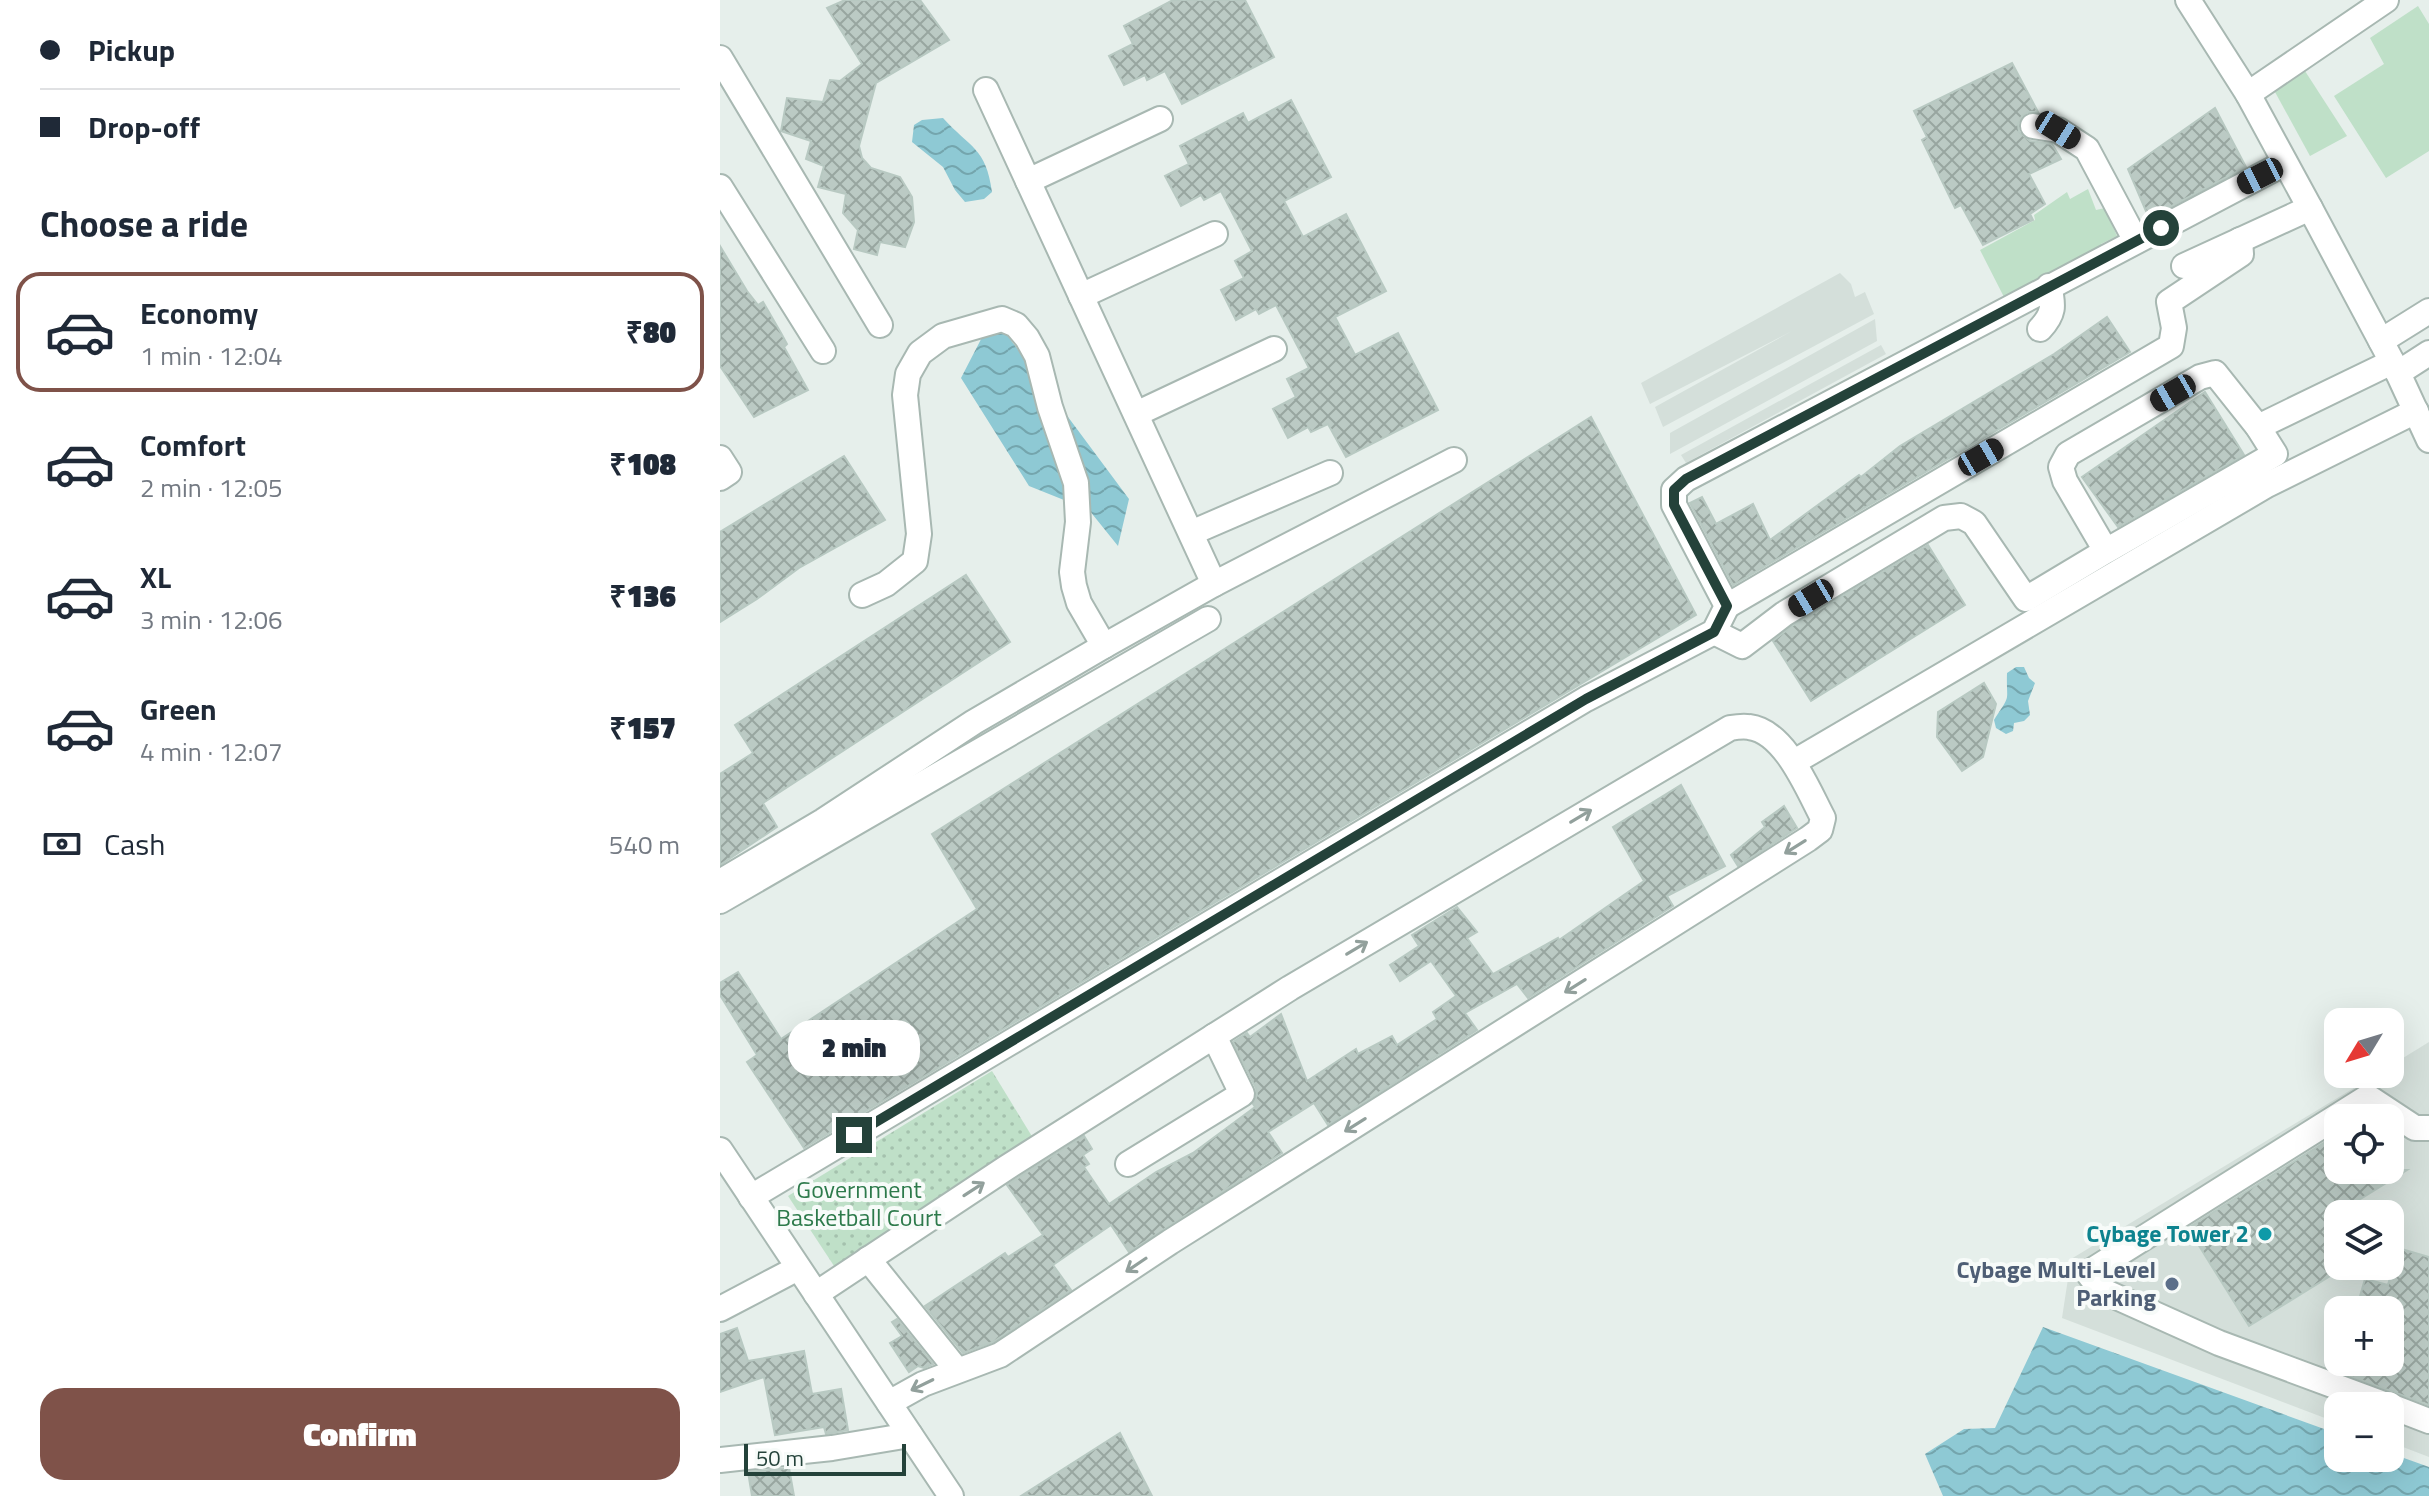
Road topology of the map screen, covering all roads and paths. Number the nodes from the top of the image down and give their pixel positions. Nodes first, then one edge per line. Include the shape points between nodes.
1 (2386, 0) edge
2 (2195, 4) edge
3 (720, 58) edge
4 (986, 90) dead end
5 (2248, 94) junction
6 (1160, 119) dead end
7 (2033, 126) dead end
8 (2285, 163) junction
9 (1028, 181) junction
10 (720, 187) edge
11 (2310, 208) junction
12 (1215, 234) dead end
13 (2240, 240) junction
14 (2136, 241) junction
15 (2184, 266) dead end
16 (2049, 286) junction
17 (1081, 296) junction
18 (2429, 311) edge
19 (880, 325) dead end
20 (2040, 329) dead end
21 (1274, 349) dead end
22 (823, 351) dead end
23 (2429, 353) edge
24 (2390, 359) junction
25 (2416, 411) junction
26 (1136, 414) junction
27 (2258, 427) junction
28 (2429, 440) edge
29 (720, 458) edge
30 (1454, 460) dead end
31 (1330, 473) dead end
32 (720, 478) edge
33 (1191, 533) junction
34 (2106, 551) junction
35 (1214, 584) junction
36 (862, 595) dead end
37 (1727, 606) junction
38 (1208, 619) dead end
39 (1714, 632) junction
40 (1104, 646) junction
41 (1794, 762) junction
42 (720, 882) edge
43 (720, 901) edge
44 (1214, 1036) junction
45 (2429, 1128) edge
46 (722, 1159) edge
47 (1128, 1164) dead end
48 (751, 1197) junction
49 (868, 1259) junction
50 (798, 1268) junction
51 (816, 1294) junction
52 (720, 1309) edge
53 (957, 1370) junction
54 (2353, 1392) edge
55 (889, 1403) junction
56 (2404, 1411) edge
57 (2429, 1421) edge
58 (910, 1435) junction
59 (720, 1460) edge
60 (951, 1496) edge

1 - 5 street
2 - 5 street
3 - 19 street
4 - 9 street
5 - 8 street
6 - 9 street
7 - 14 street via 2058,130 2087,149
8 - 11 street
8 - 14 street
9 - 17 street
10 - 22 street
11 - 13 street
11 - 24 street
12 - 17 street
13 - 15 street
13 - 37 street via 2241,254 2169,302 2171,346
14 - 16 street
16 - 20 street via 2054,307
16 - 37 street via 1674,490 1674,505
17 - 26 street
18 - 24 street
21 - 26 street
23 - 24 street
24 - 25 street
24 - 27 street
25 - 28 street
25 - 41 street via 2267,485
26 - 33 street
27 - 34 street via 2275,454
27 - 34 street via 2215,373 2068,454 2061,467 2065,481
29 - 32 street via 729,472
30 - 35 street
31 - 33 street
33 - 35 street
34 - 39 street via 2026,599 1974,523 1961,516 1944,518 1784,614 1742,646
35 - 40 street
36 - 40 street via 915,561 919,534 905,395 908,374 920,353 943,336 1002,319 1016,325 1037,356 1076,483 1074,586
37 - 39 street
38 - 43 street
39 - 48 street via 1586,699
40 - 42 street
44 -> 41 street via 1730,728 1751,726 1769,735
41 -> 53 street via 1823,818 1820,830 1808,839 1000,1355
44 - 47 street via 1242,1094
49 -> 44 street
45 - 54 street via 2415,1128 2368,1097 2088,1273 2101,1290 2206,1337
46 - 48 street
48 - 50 street
49 - 51 street
49 - 53 street
50 - 51 street
50 - 52 street
51 - 55 street
53 -> 55 street
55 - 58 street
56 - 57 street
58 - 59 street
58 - 60 street

